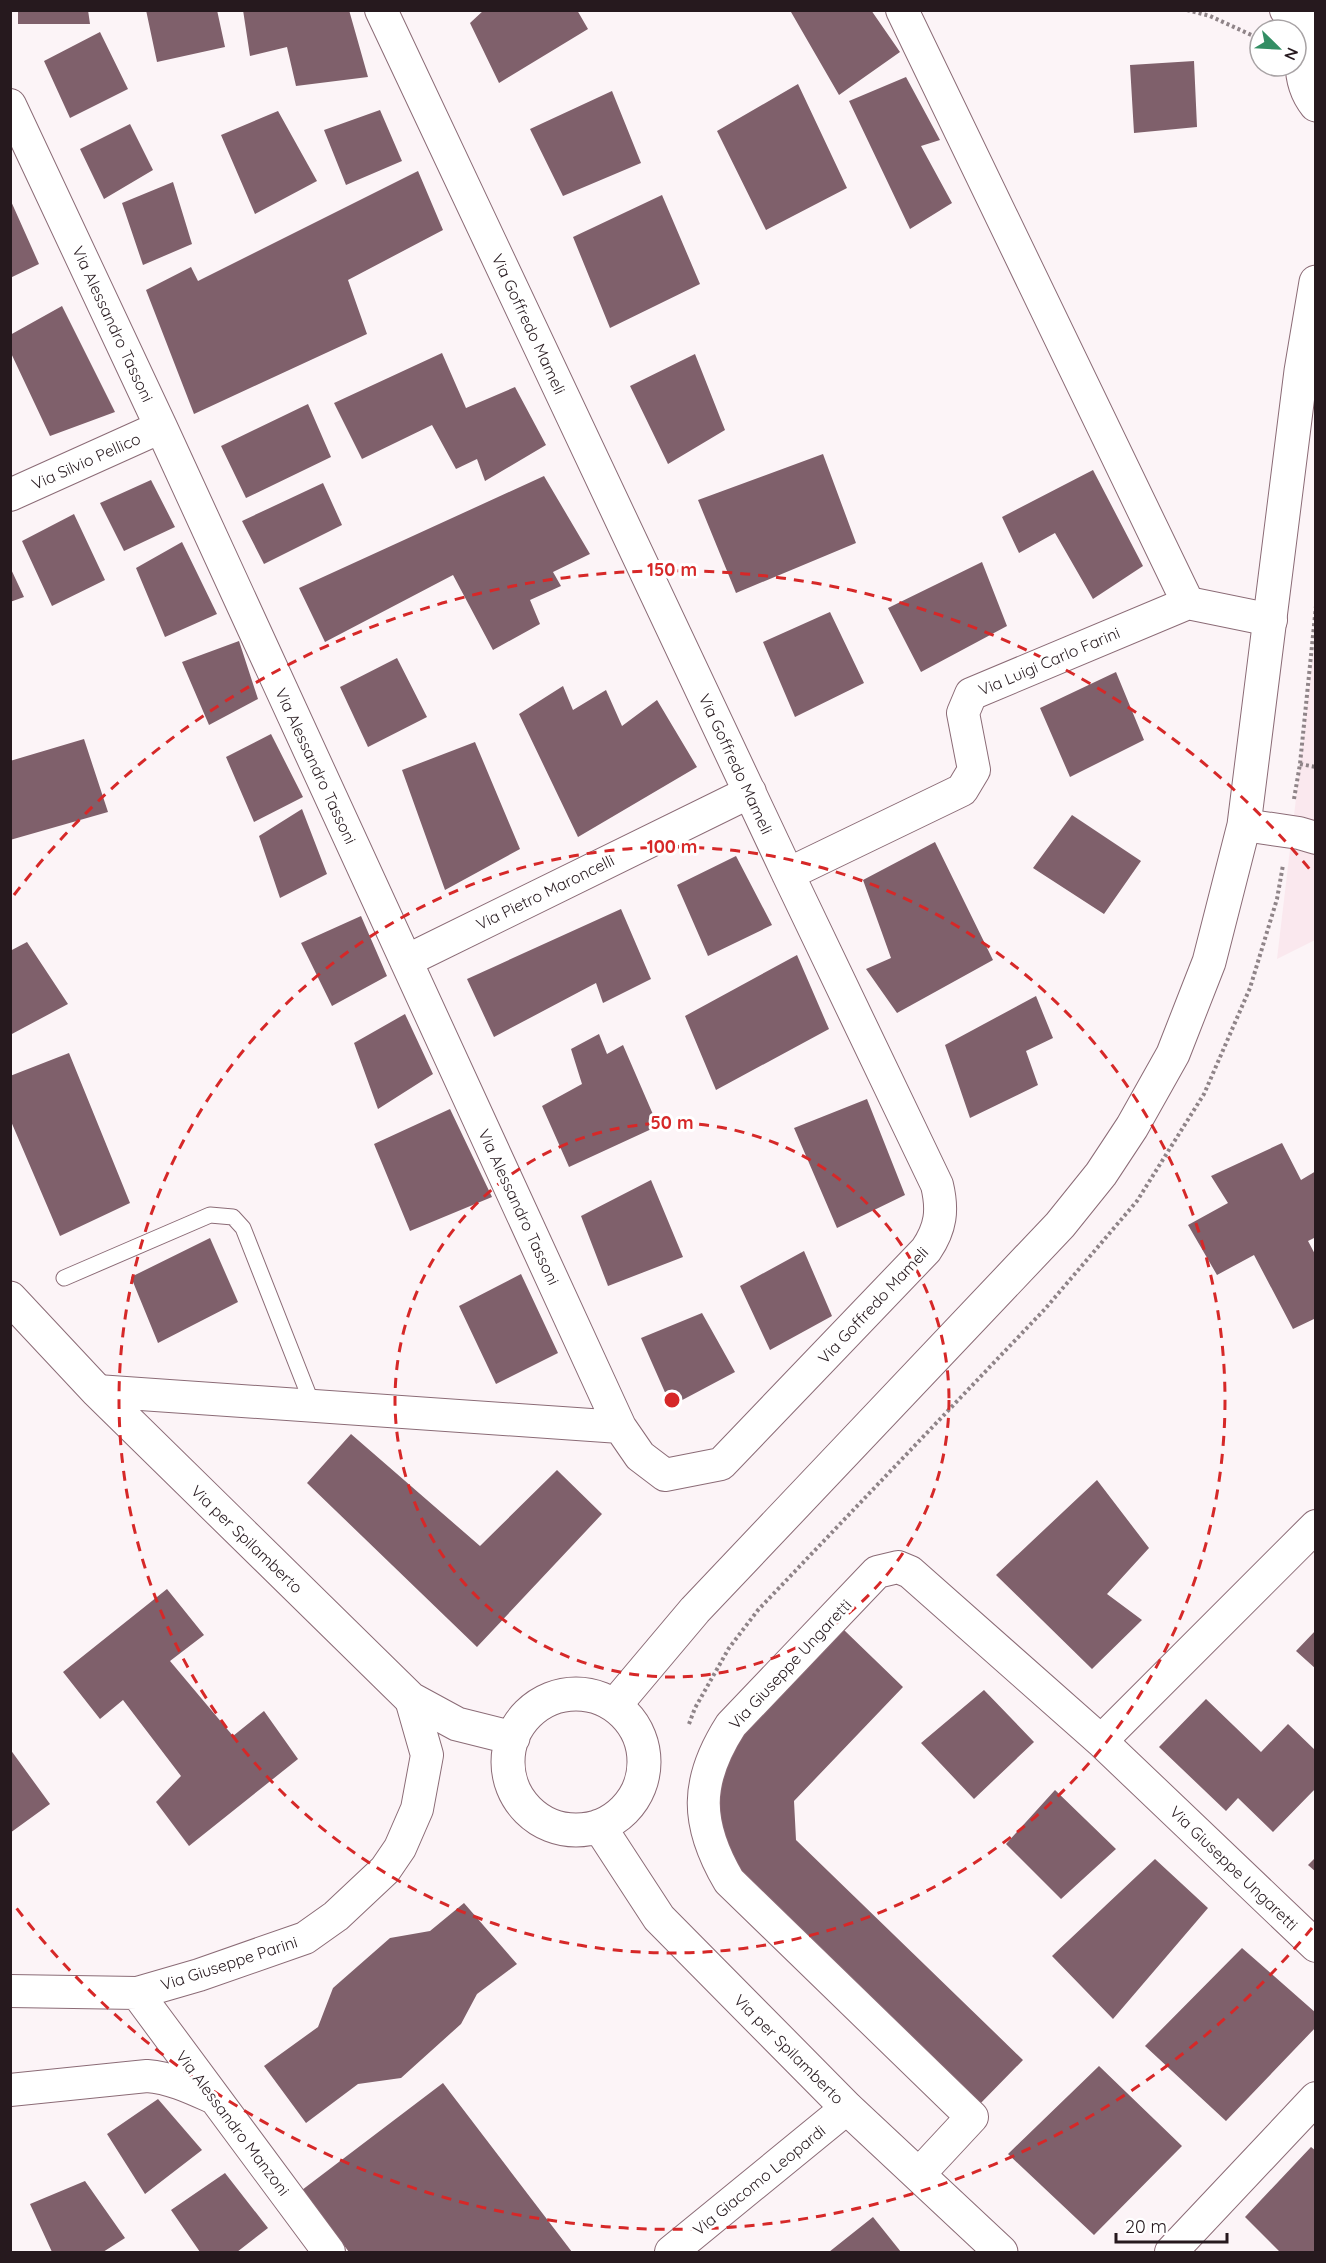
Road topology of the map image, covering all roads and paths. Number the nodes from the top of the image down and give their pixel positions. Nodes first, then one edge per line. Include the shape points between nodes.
1 (381, 10) edge
2 (902, 10) edge
3 (1187, 10) edge
4 (1304, 16) edge
5 (1248, 33) edge
6 (10, 105) edge
7 (1316, 105) edge
8 (1316, 282) edge
9 (161, 427) junction
10 (10, 495) edge
11 (1188, 603) junction
12 (1271, 620) junction
13 (1300, 764) dead end
14 (1316, 767) edge
15 (750, 792) junction
16 (1244, 825) junction
17 (1316, 838) edge
18 (788, 874) junction
19 (406, 961) junction
20 (64, 1278) dead end
21 (10, 1298) edge
22 (97, 1391) junction
23 (313, 1406) junction
24 (620, 1427) junction
25 (721, 1464) joint
26 (1316, 1526) edge
27 (411, 1699) junction
28 (615, 1705) junction
29 (513, 1738) junction
30 (1101, 1741) junction
31 (598, 1826) junction
32 (1316, 1946) edge
33 (10, 1991) edge
34 (137, 1993) junction
35 (10, 2090) edge
36 (213, 2097) junction
37 (1316, 2098) edge
38 (847, 2108) junction
39 (919, 2174) junction
40 (329, 2253) edge
41 (671, 2253) edge
42 (1001, 2253) edge
43 (1171, 2253) edge

1 - 15 street, Via Goffredo Mameli
2 - 11 street
3 - 5 path
4 - 7 main road via 1301,62
6 - 9 street, Via Alessandro Tassoni
8 - 12 main road via 1301,371
9 - 10 street, Via Silvio Pellico
9 - 19 street, Via Alessandro Tassoni
11 - 12 street
11 - 18 street, Via Luigi Carlo Farini via 971,694 963,713 974,770 962,790
12 - 16 main road
13 - 14 path
15 - 18 street, Via Goffredo Mameli
15 - 19 street, Via Pietro Maroncelli
16 - 17 street
16 - 28 main road via 1209,962 1173,1054 1101,1173 1060,1226 695,1610
18 - 25 street, Via Goffredo Mameli via 937,1185 941,1218 926,1250
19 - 24 street, Via Alessandro Tassoni
20 - 23 lane via 210,1215 232,1217 243,1228
21 - 22 main road, Via per Spilamberto
22 - 23 street
22 - 27 main road, Via per Spilamberto
23 - 24 street
24 - 25 street, Via Alessandro Tassoni via 640,1456 665,1476
26 - 30 street
27 - 29 main road, Via per Spilamberto via 457,1724
27 - 34 street, Via Giuseppe Parini via 427,1755 417,1809 400,1848 385,1870 336,1916 304,1938
28 - 29 main road via 597,1696 556,1696 523,1720
28 - 31 main road via 636,1730 644,1770 636,1794 620,1814
29 - 31 main road via 509,1759 511,1781 520,1801 555,1827 577,1830
30 - 32 street, Via Giuseppe Ungaretti
30 - 39 street, Via Giuseppe Ungaretti via 910,1572 898,1567 877,1572 731,1725 718,1746 707,1774 706,1831 729,1881 972,2117
31 - 38 main road, Via per Spilamberto via 659,1918
33 - 34 street, Via Giuseppe Parini
34 - 36 street, Via Alessandro Manzoni
35 - 36 street via 147,2076 172,2080
36 - 40 street, Via Alessandro Manzoni
37 - 43 street
38 - 39 main road, Via per Spilamberto
38 - 41 street, Via Giacomo Leopardi
39 - 42 main road, Via per Spilamberto

